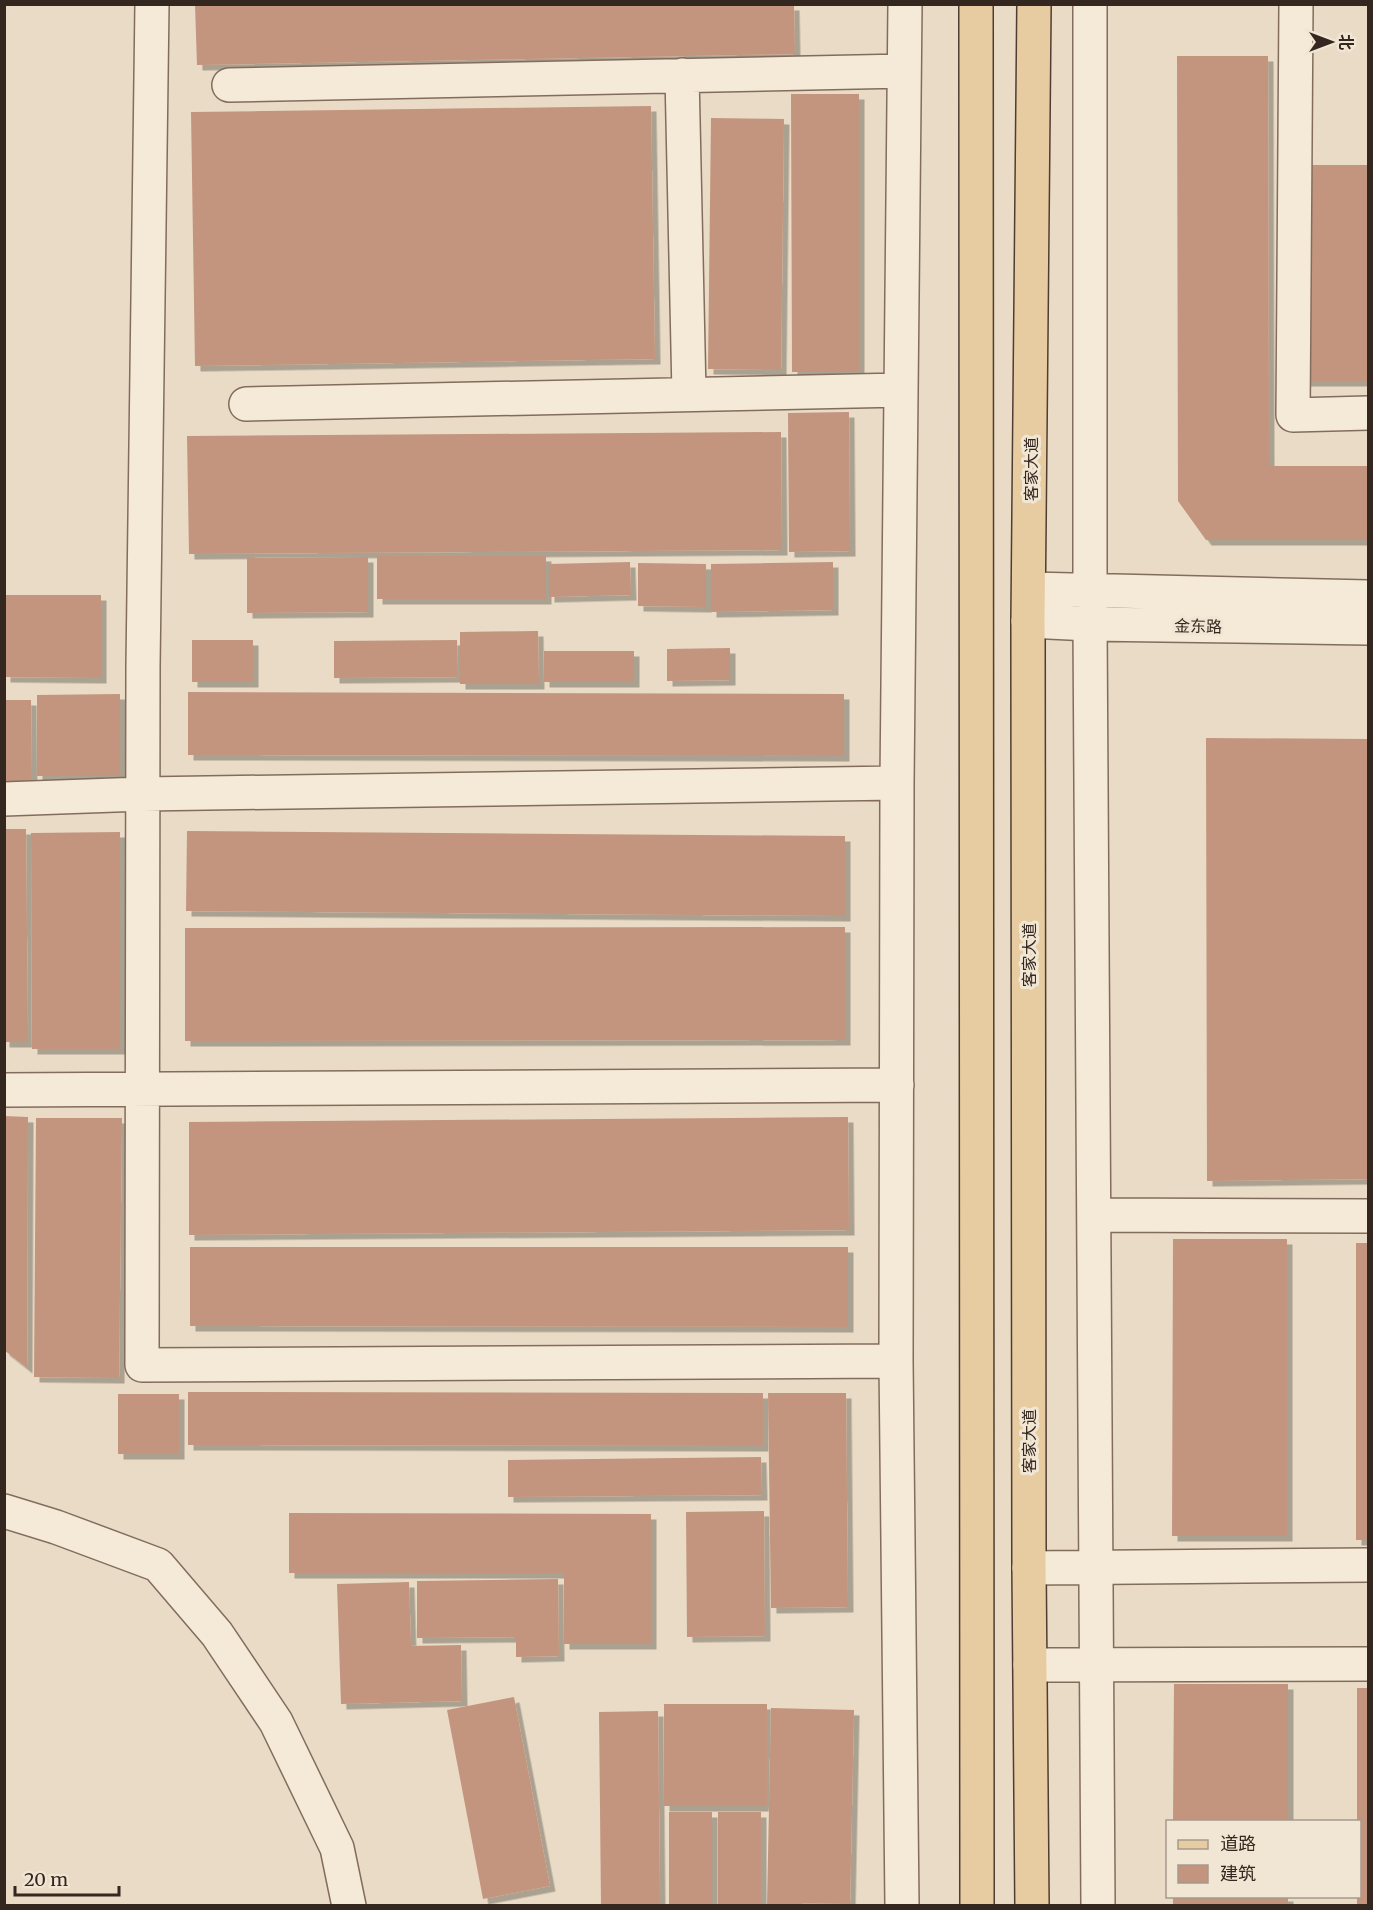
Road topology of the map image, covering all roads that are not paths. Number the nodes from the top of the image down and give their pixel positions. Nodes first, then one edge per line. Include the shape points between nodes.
1 (152, 4) edge
2 (905, 4) edge
3 (976, 4) edge
4 (1034, 4) edge
5 (1090, 4) edge
6 (1296, 4) edge
7 (904, 71) junction
8 (682, 75) junction
9 (229, 85) dead end
10 (901, 390) junction
11 (688, 394) junction
12 (246, 404) dead end
13 (1368, 413) edge
14 (1029, 589) junction
15 (1091, 591) junction
16 (1368, 597) edge
17 (1028, 621) junction
18 (1090, 624) junction
19 (1368, 628) edge
20 (897, 783) junction
21 (143, 794) junction
22 (4, 799) edge
23 (897, 1084) junction
24 (143, 1089) junction
25 (4, 1090) edge
26 (1094, 1215) junction
27 (1368, 1216) edge
28 (896, 1361) junction
29 (4, 1511) edge
30 (1368, 1565) edge
31 (1096, 1566) junction
32 (1029, 1568) junction
33 (1368, 1664) edge
34 (1029, 1665) junction
35 (1096, 1665) junction
36 (349, 1905) edge
37 (902, 1905) edge
38 (977, 1905) edge
39 (1032, 1905) edge
40 (1098, 1905) edge

1 - 21 street
2 - 7 street
3 - 38 main road
4 - 14 main road, 客家大道
5 - 15 street
6 - 13 street via 1293,415
7 - 8 street
7 - 10 street
8 - 9 street
8 - 11 street
10 - 11 street
10 - 20 street
11 - 12 street
14 - 15 street, 金东路
14 - 17 main road, 客家大道
15 - 16 street, 金东路
15 - 18 street
17 - 18 street, 金东路
17 - 32 main road, 客家大道
18 - 19 street, 金东路
18 - 26 street
20 - 21 street
20 - 23 street
21 - 22 street
21 - 24 street
23 - 24 street
23 - 28 street
24 - 25 street
24 - 28 street via 142,1365
26 - 27 street
26 - 31 street
28 - 37 street
29 - 36 street via 158,1565 217,1634 276,1722 337,1848
30 - 31 street
31 - 32 street
31 - 35 street
32 - 34 main road, 客家大道
33 - 35 street
34 - 35 street
34 - 39 main road, 客家大道
35 - 40 street

